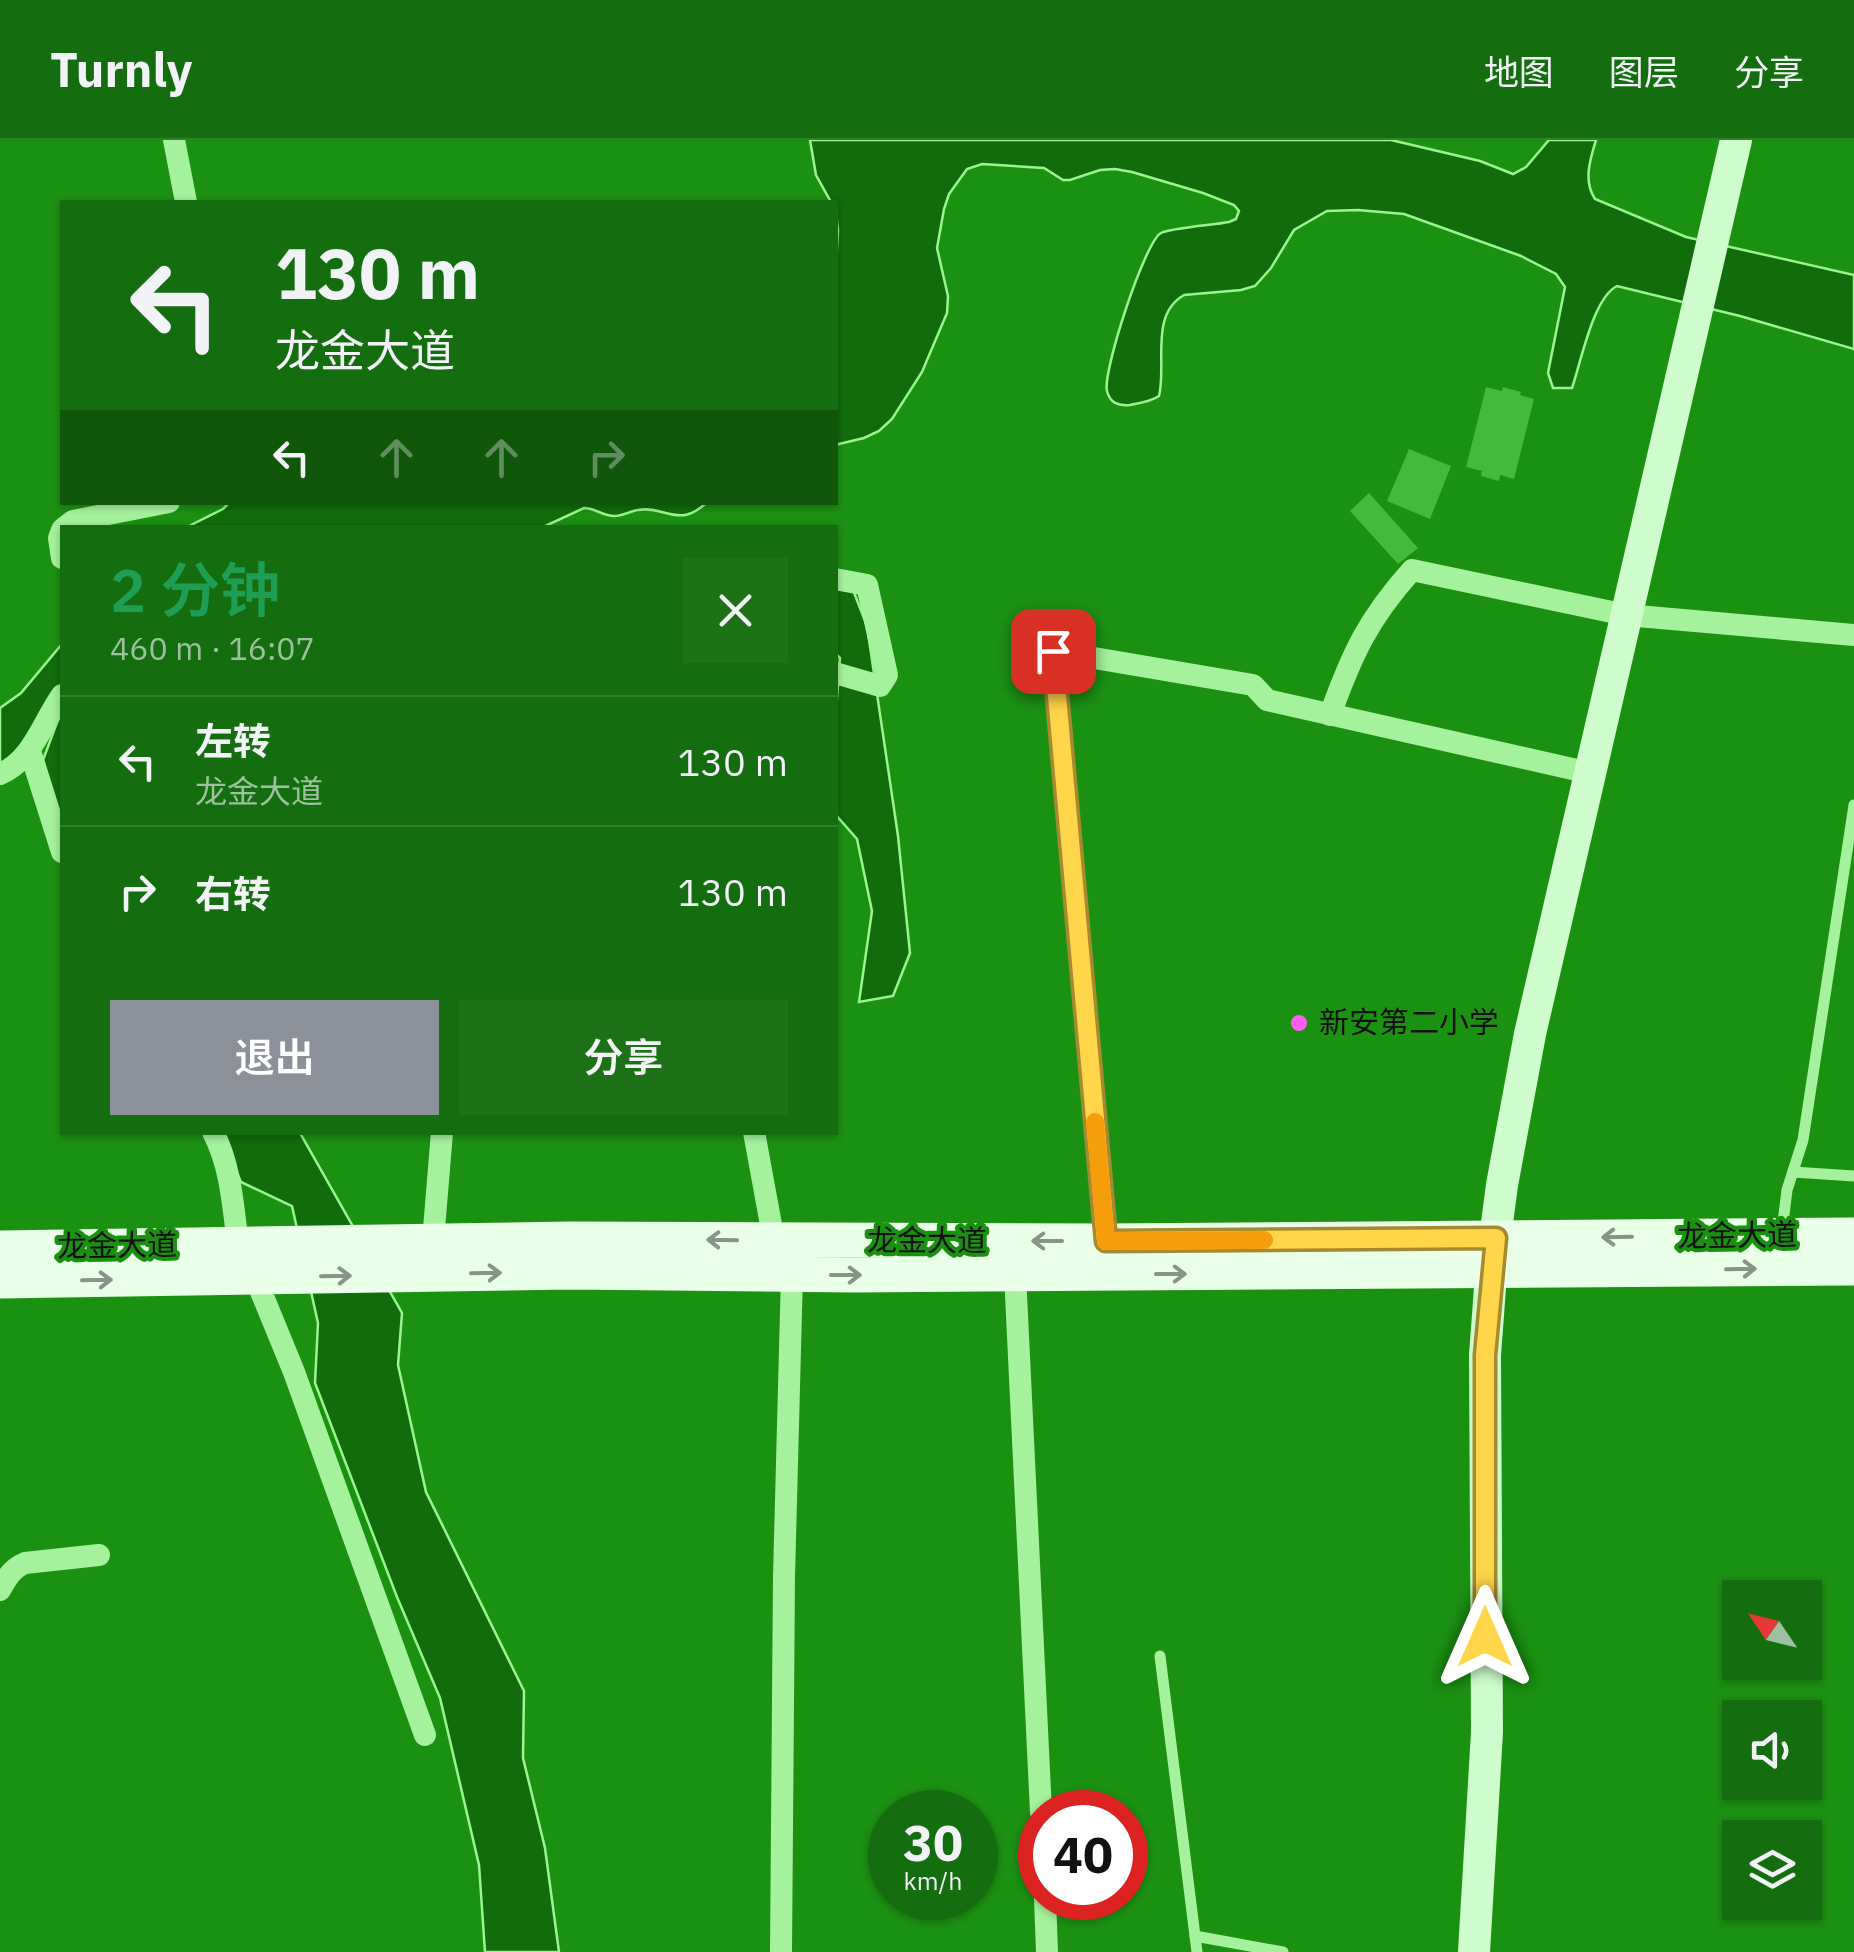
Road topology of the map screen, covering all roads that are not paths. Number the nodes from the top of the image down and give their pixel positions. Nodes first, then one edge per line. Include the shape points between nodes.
1 (174, 140) edge
2 (1736, 140) edge
3 (186, 200) edge
4 (154, 505) edge
5 (68, 525) edge
6 (838, 580) edge
7 (1626, 616) junction
8 (1854, 636) edge
9 (838, 675) edge
10 (60, 699) edge
11 (1330, 715) junction
12 (30, 750) junction
13 (1590, 773) junction
14 (0, 774) edge
15 (1854, 805) edge
16 (60, 846) edge
17 (214, 1135) edge
18 (442, 1135) edge
19 (755, 1135) edge
20 (1793, 1172) junction
21 (1854, 1176) edge
22 (1782, 1235) junction
23 (1854, 1235) edge
24 (434, 1241) junction
25 (774, 1241) junction
26 (1106, 1241) junction
27 (238, 1244) junction
28 (0, 1248) edge
29 (1494, 1255) junction
30 (270, 1266) junction
31 (1854, 1268) edge
32 (792, 1274) junction
33 (1015, 1274) junction
34 (0, 1281) edge
35 (99, 1555) dead end
36 (0, 1590) edge
37 (1160, 1656) dead end
38 (425, 1735) dead end
39 (1039, 1790) edge
40 (1045, 1920) edge
41 (1195, 1936) junction
42 (780, 1952) edge
43 (1047, 1952) edge
44 (1197, 1952) edge
45 (1283, 1952) edge
46 (1474, 1952) edge

1 - 3 street
2 - 7 street
4 - 5 street
6 - 9 street via 867,586 887,676 880,686
7 - 8 street
7 - 11 street via 1412,570 1364,633
7 - 13 street
10 - 12 street
11 - 13 street
11 - 26 street via 1267,700 1253,684 1053,651
12 - 14 street
12 - 16 street
13 - 29 street via 1522,1072
15 - 20 lane
17 - 27 street
18 - 24 street
19 - 25 street
20 - 21 lane
20 - 22 lane
22 - 23 main road, 龙金大道
22 -> 29 main road, 龙金大道
25 -> 24 main road, 龙金大道
24 - 30 main road, 龙金大道 via 374,1242
26 -> 25 main road, 龙金大道
26 - 29 main road, 龙金大道
27 - 28 main road, 龙金大道
27 - 30 main road, 龙金大道
29 -> 31 main road, 龙金大道
33 -> 29 main road, 龙金大道
29 - 46 street via 1485,1355 1487,1732
30 -> 32 main road, 龙金大道 via 389,1275
34 -> 30 main road, 龙金大道
30 - 38 street via 294,1372
32 -> 33 main road, 龙金大道
32 - 42 street
33 - 39 street
35 - 36 street via 25,1563
37 - 41 lane
40 - 43 street
41 - 44 lane
41 - 45 lane

